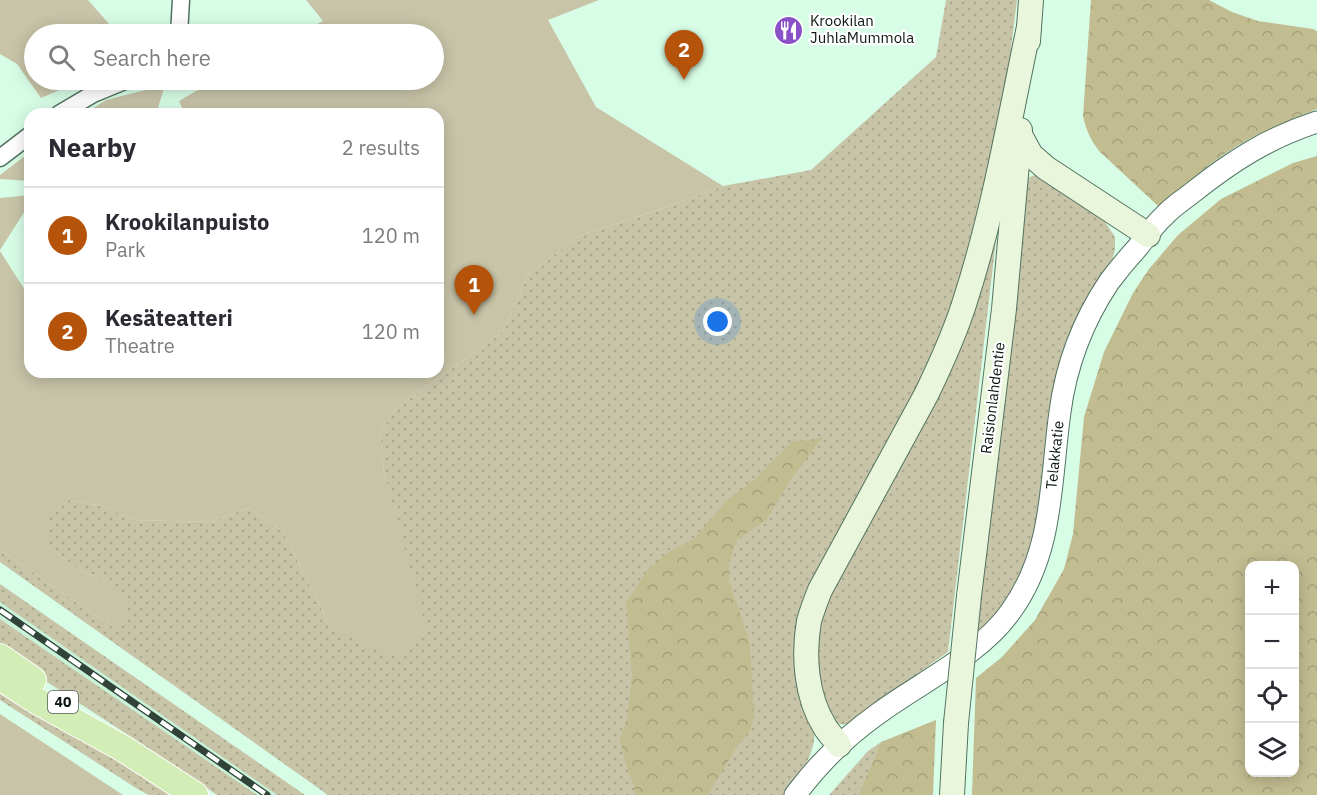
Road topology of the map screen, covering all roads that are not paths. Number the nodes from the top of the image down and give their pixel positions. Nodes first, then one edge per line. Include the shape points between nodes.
1 (181, 0) edge
2 (1031, 0) edge
3 (179, 24) edge
4 (1029, 27) junction
5 (103, 90) edge
6 (69, 108) edge
7 (1317, 122) edge
8 (1020, 135) junction
9 (24, 140) edge
10 (0, 158) edge
11 (1148, 235) junction
12 (0, 657) edge
13 (0, 677) edge
14 (839, 746) junction
15 (123, 749) junction
16 (195, 795) edge
17 (795, 795) edge
18 (952, 795) edge

1 - 3 street
2 - 4 main road, Raisionlahdentie
4 - 8 main road, Raisionlahdentie
4 - 14 main road via 966,300 938,371 820,590 810,620 808,680 825,728
5 - 6 street
7 - 11 street, Telakkatie via 1289,131 1218,172 1163,216
8 - 11 main road via 1031,155 1046,168
8 - 18 main road, Raisionlahdentie, bridge via 1004,309 969,596
9 - 10 street
11 - 14 street, Telakkatie via 1104,291 1069,368 1045,536 1037,564 1011,612 986,638
12 - 15 main road, 40
13 - 15 main road, 40
14 - 17 street, Telakkatie
15 - 16 main road, 40

